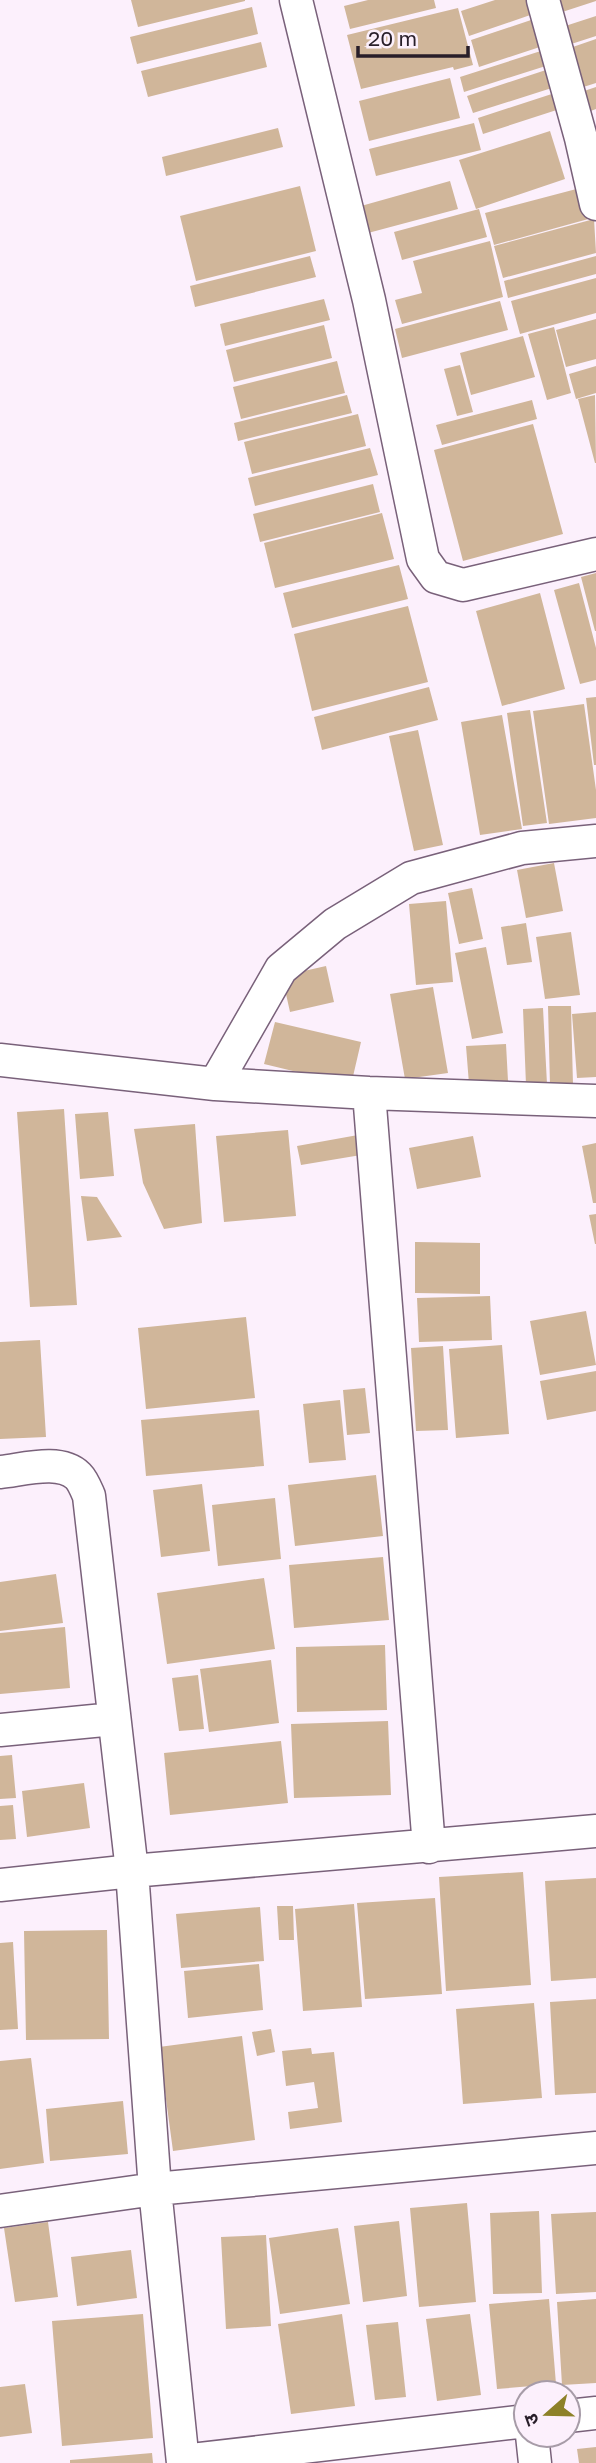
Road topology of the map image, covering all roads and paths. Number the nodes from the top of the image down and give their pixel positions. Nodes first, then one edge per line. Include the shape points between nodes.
1 (296, 0) edge
2 (543, 0) edge
3 (596, 204) edge
4 (596, 554) edge
5 (596, 841) edge
6 (0, 1060) edge
7 (215, 1084) junction
8 (369, 1093) junction
9 (596, 1101) edge
10 (0, 1472) edge
11 (114, 1719) junction
12 (0, 1730) edge
13 (596, 1831) edge
14 (429, 1847) junction
15 (132, 1871) junction
16 (0, 1885) edge
17 (596, 2148) edge
18 (155, 2189) junction
19 (0, 2211) edge
20 (512, 2423) edge
21 (183, 2462) edge

1 - 4 street via 369,300 423,559 436,577 463,585
2 - 3 street
5 - 7 street via 522,848 411,878 335,924 281,969
6 - 7 street
7 - 8 street
8 - 9 street
8 - 14 street
10 - 11 street via 58,1466 70,1469 85,1487
11 - 12 street
11 - 15 street
13 - 14 street
14 - 15 street
15 - 16 street
15 - 18 street
17 - 18 street
18 - 19 street
18 - 21 street
20 - 21 street

